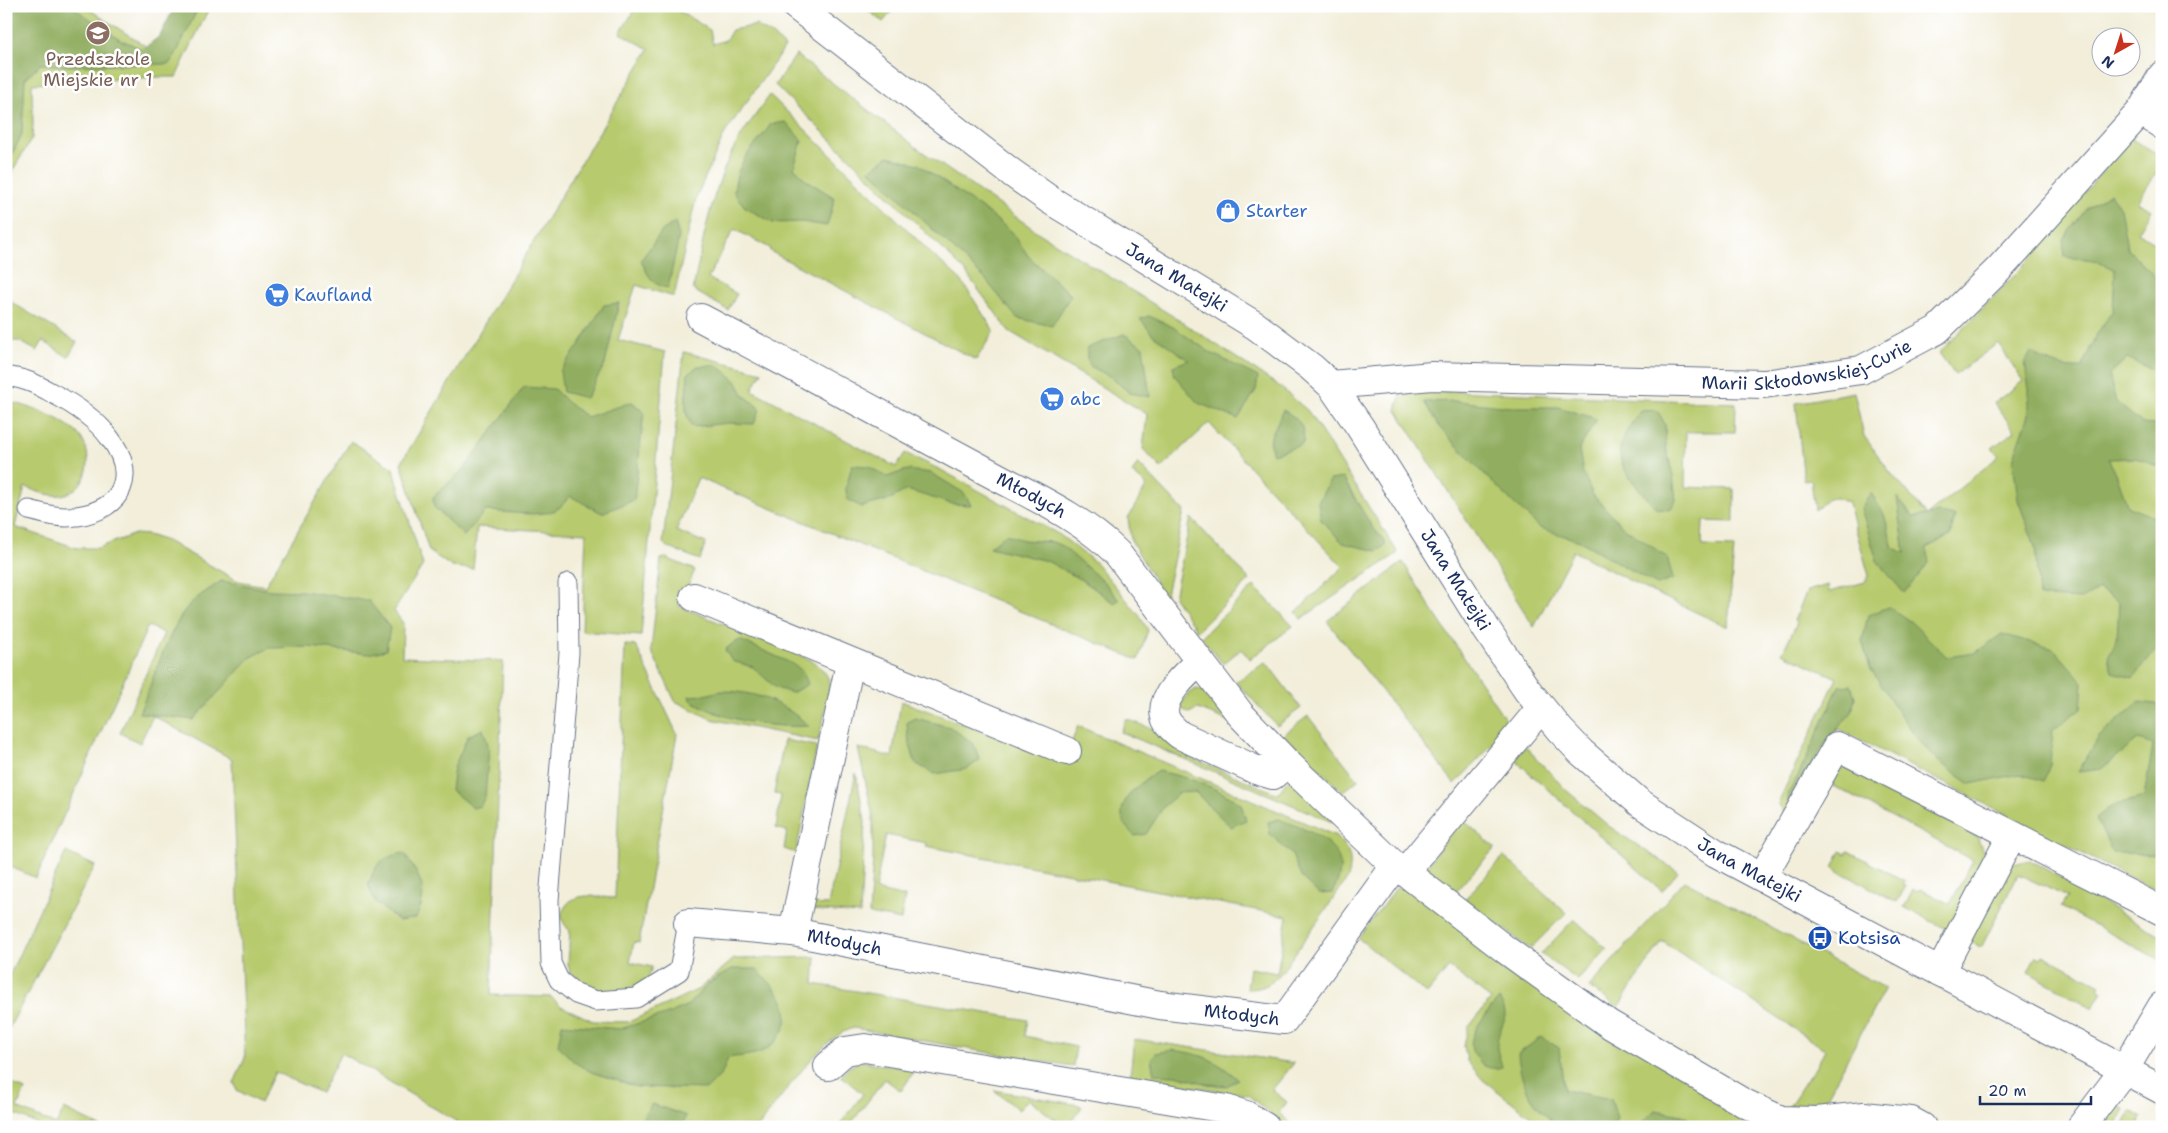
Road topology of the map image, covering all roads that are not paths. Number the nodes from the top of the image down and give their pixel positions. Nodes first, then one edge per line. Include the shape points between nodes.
1 (796, 6) edge
2 (2162, 76) edge
3 (2151, 118) edge
4 (701, 318) dead end
5 (6, 378) edge
6 (1331, 385) junction
7 (28, 510) dead end
8 (568, 583) dead end
9 (694, 597) dead end
10 (1200, 662) junction
11 (850, 663) junction
12 (1541, 708) junction
13 (1067, 751) dead end
14 (1287, 763) junction
15 (2012, 835) junction
16 (1400, 869) junction
17 (1762, 877) junction
18 (2162, 911) edge
19 (688, 923) joint
20 (793, 932) junction
21 (1940, 972) junction
22 (2162, 1006) edge
23 (828, 1066) dead end
24 (2124, 1070) junction
25 (2162, 1090) edge
26 (1265, 1127) edge
27 (1922, 1127) edge
28 (2081, 1127) edge

1 - 6 street, Jana Matejki via 1050,200 1256,326
2 - 3 street, Marii Skłodowskiej-Curie
3 - 6 street, Marii Skłodowskiej-Curie via 1937,330 1860,370 1764,384 1432,376
4 - 10 street, Młodych via 1062,512 1104,540
5 - 7 lane via 35,383 81,411 110,437 123,466 125,482 122,490 111,502 92,512 66,517
6 - 12 street, Jana Matejki via 1513,670
8 - 19 lane via 569,653 550,900 551,963 559,980 576,994 596,1001 636,998 679,970
9 - 11 street
10 - 14 street, Młodych via 1242,715
10 - 14 street via 1180,678 1166,702 1164,716 1170,726 1180,735 1256,770 1273,775
11 - 13 street
11 - 20 street, Młodych
12 - 16 street, Młodych
12 - 17 street, Jana Matejki via 1580,752 1640,804 1700,843
14 - 16 street, Młodych
15 - 17 street via 1837,746
15 - 18 street
15 - 21 street
16 - 20 street, Młodych via 1284,1020 1160,1005
16 - 27 street, Młodych via 1609,1024 1744,1103 1782,1120 1818,1121 1864,1116 1911,1121
17 - 21 street, Jana Matejki
19 - 20 street, Młodych
21 - 24 street, Jana Matejki
22 - 24 street
23 - 26 street via 845,1051 865,1048 1226,1109 1246,1115
24 - 25 street, Jana Matejki
24 - 28 street

